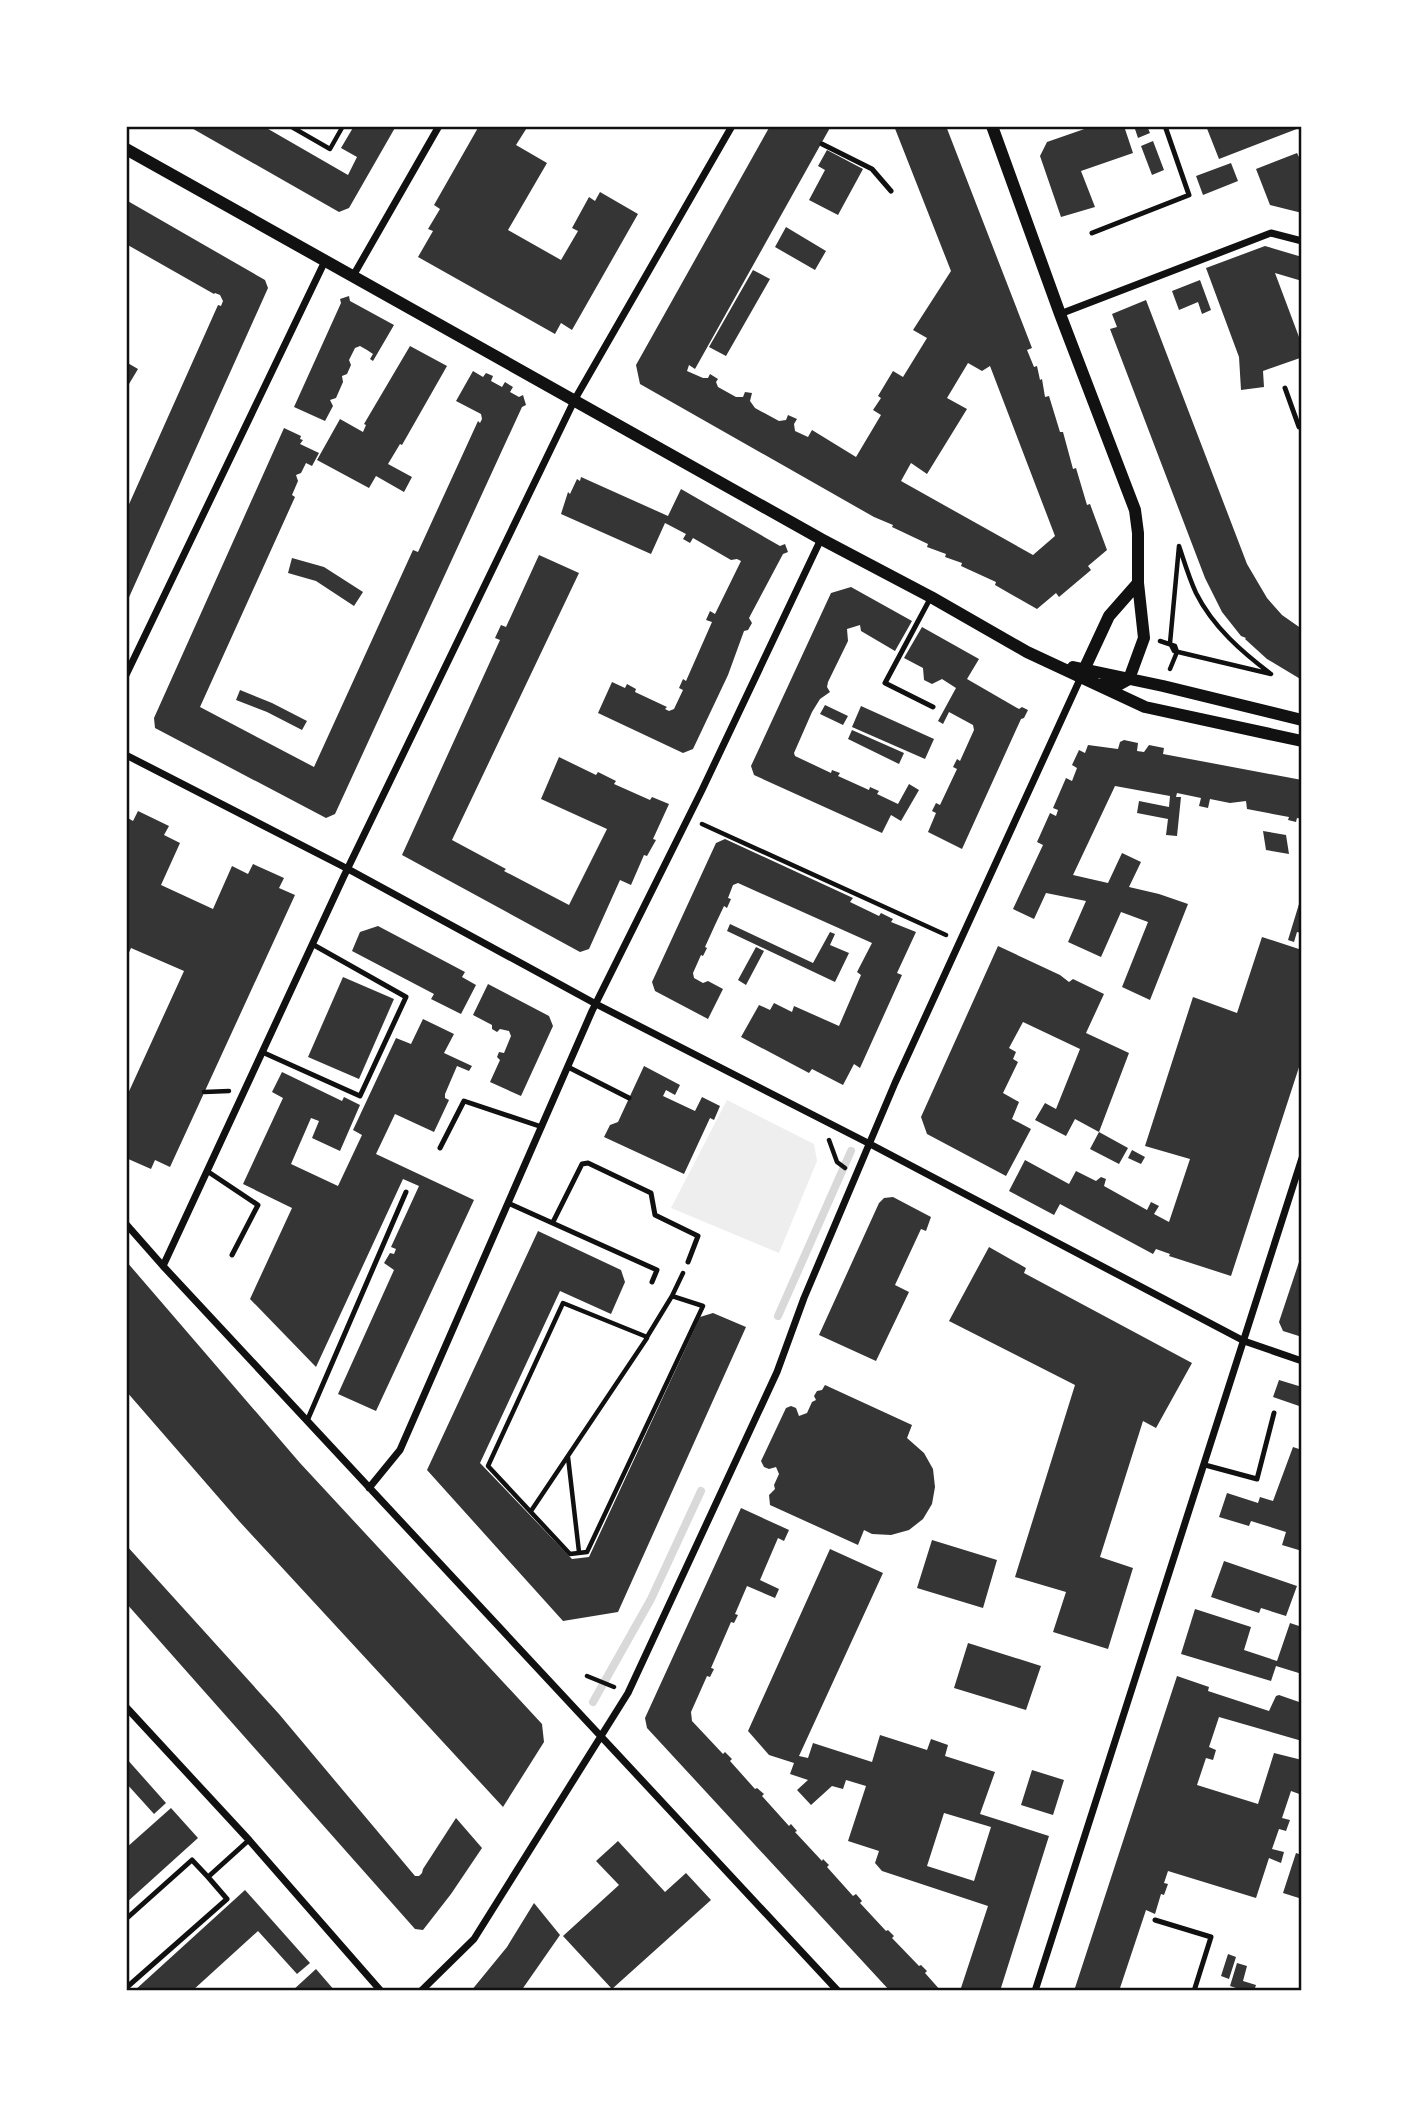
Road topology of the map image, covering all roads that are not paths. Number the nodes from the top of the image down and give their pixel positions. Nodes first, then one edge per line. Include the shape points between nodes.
1 (439, 126) edge
2 (732, 126) edge
3 (992, 126) edge
4 (1165, 126) edge
5 (822, 144) dead end
6 (126, 149) edge
7 (891, 191) dead end
8 (1091, 233) dead end
9 (1302, 241) edge
10 (325, 261) junction
11 (353, 276) junction
12 (1060, 314) junction
13 (1285, 388) dead end
14 (575, 399) junction
15 (1302, 426) edge
16 (821, 539) junction
17 (1138, 583) junction
18 (931, 597) junction
19 (1083, 673) junction
20 (126, 675) edge
21 (1129, 679) junction
22 (1097, 684) junction
23 (933, 707) dead end
24 (1302, 720) edge
25 (1302, 741) edge
26 (126, 755) edge
27 (348, 869) junction
28 (312, 944) junction
29 (596, 1004) junction
30 (262, 1052) junction
31 (568, 1067) junction
32 (629, 1098) dead end
33 (542, 1127) junction
34 (870, 1144) junction
35 (440, 1148) dead end
36 (1302, 1158) edge
37 (207, 1171) junction
38 (406, 1192) dead end
39 (508, 1203) junction
40 (553, 1222) junction
41 (126, 1224) edge
42 (232, 1255) dead end
43 (688, 1262) road end
44 (163, 1266) junction
45 (652, 1282) dead end
46 (1244, 1341) junction
47 (1302, 1361) edge
48 (1274, 1413) dead end
49 (307, 1421) junction
50 (1205, 1465) junction
51 (369, 1488) junction
52 (126, 1707) edge
53 (602, 1736) junction
54 (249, 1840) junction
55 (208, 1877) junction
56 (126, 1919) edge
57 (1156, 1920) dead end
58 (126, 1988) edge
59 (381, 1991) edge
60 (421, 1991) edge
61 (838, 1991) edge
62 (1035, 1991) edge
63 (1194, 1991) edge

1 - 11 street
2 - 14 street
3 - 12 street
4 - 8 lane via 1189,195
5 - 7 lane via 872,169
6 - 10 street
9 - 12 street via 1270,233
10 - 11 street
10 - 20 street
11 - 14 street
12 - 17 street via 1135,510
13 - 15 lane
14 - 16 street
14 - 27 street
16 - 18 street
16 - 29 street
17 - 19 street via 1109,616
17 - 21 street via 1143,638
18 - 19 street via 1027,652
18 - 23 lane via 885,683
19 - 21 street
19 - 22 street
19 - 34 street
21 - 22 street
21 - 24 street
22 - 25 street via 1146,707
26 - 27 street
27 - 28 street
27 - 29 street
28 - 30 street
28 - 30 lane via 406,997 360,1097
29 - 31 street
29 - 34 street
30 - 37 street
31 - 32 lane
31 - 33 street
33 - 35 lane via 464,1101
33 - 39 street
34 - 46 street
34 - 53 street via 743,1448 628,1693
36 - 46 street
37 - 42 lane via 258,1205
37 - 44 street
38 - 49 lane
39 - 40 lane
39 - 51 street via 400,1450
40 - 43 lane via 582,1164 588,1163 651,1193 655,1216 698,1236
40 - 45 lane via 657,1270
41 - 44 street
44 - 49 street
46 - 47 street
46 - 50 street
48 - 50 lane via 1257,1479
49 - 51 street
50 - 62 street
51 - 53 street
52 - 54 street
53 - 60 street via 474,1939
53 - 61 street
54 - 55 lane
54 - 59 street
55 - 56 lane via 192,1860
55 - 58 lane via 227,1899
57 - 63 lane via 1211,1937

